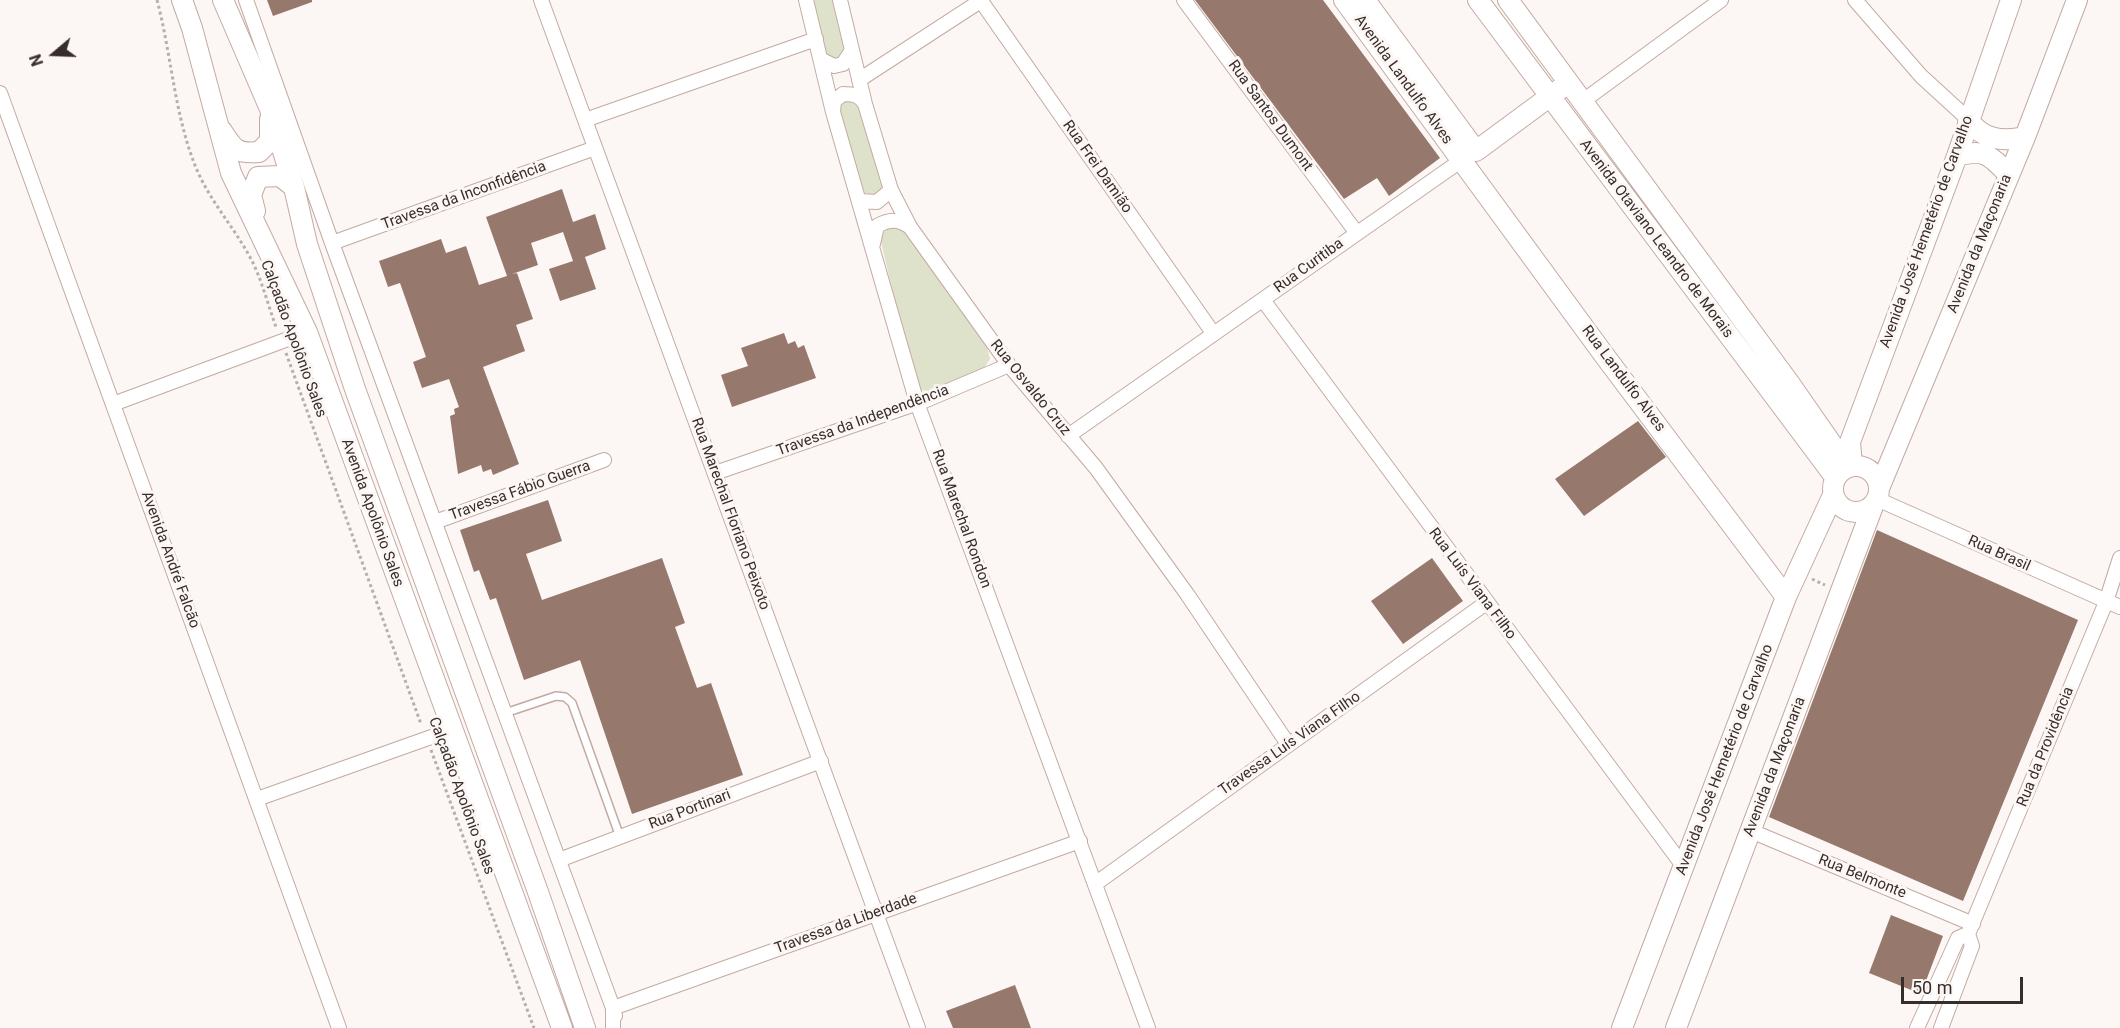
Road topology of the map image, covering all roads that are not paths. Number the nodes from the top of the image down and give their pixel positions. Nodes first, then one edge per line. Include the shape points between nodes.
1 (182, 0) edge
2 (223, 0) edge
3 (246, 0) edge
4 (541, 0) edge
5 (806, 0) edge
6 (840, 0) edge
7 (982, 0) edge
8 (1184, 0) edge
9 (1344, 0) edge
10 (1365, 0) edge
11 (1478, 0) edge
12 (1508, 0) edge
13 (1721, 0) edge
14 (1855, 0) edge
15 (2011, 0) edge
16 (2077, 0) edge
17 (816, 39) junction
18 (253, 43) junction
19 (852, 50) junction
20 (822, 60) junction
21 (860, 80) junction
22 (1569, 82) junction
23 (0, 93) edge
24 (1549, 96) junction
25 (1583, 101) junction
26 (865, 104) junction
27 (270, 108) junction
28 (833, 112) junction
29 (1968, 119) junction
30 (585, 120) junction
31 (219, 126) junction
32 (2025, 137) junction
33 (595, 148) junction
34 (1468, 156) junction
35 (1957, 156) junction
36 (2009, 175) junction
37 (294, 187) junction
38 (891, 190) junction
39 (860, 201) junction
40 (910, 227) junction
41 (259, 228) junction
42 (1356, 232) junction
43 (332, 243) junction
44 (873, 246) junction
45 (1699, 259) junction
46 (1681, 271) junction
47 (1263, 300) junction
48 (307, 332) junction
49 (1213, 333) junction
50 (1009, 365) junction
51 (917, 403) junction
52 (113, 404) junction
53 (1068, 436) junction
54 (604, 460) dead end
55 (715, 473) junction
56 (1842, 476) junction
57 (1877, 497) junction
58 (435, 522) junction
59 (2120, 558) edge
60 (1786, 597) junction
61 (2106, 602) junction
62 (1486, 603) junction
63 (2120, 607) edge
64 (504, 713) junction
65 (451, 730) junction
66 (1288, 744) junction
67 (821, 761) junction
68 (257, 799) junction
69 (1751, 831) junction
70 (620, 837) junction
71 (1080, 841) junction
72 (559, 860) junction
73 (1684, 867) junction
74 (1095, 884) junction
75 (877, 912) junction
76 (1970, 929) junction
77 (613, 1008) junction
78 (339, 1028) edge
79 (562, 1028) edge
80 (585, 1028) edge
81 (613, 1028) edge
82 (620, 1028) edge
83 (918, 1028) edge
84 (1148, 1028) edge
85 (1622, 1028) edge
86 (1676, 1028) edge
87 (1917, 1028) edge
88 (1941, 1028) edge

1 - 31 street, Avenida Apolônio Sales
2 - 18 street, Avenida Apolônio Sales
3 - 18 street, Avenida Apolônio Sales
4 - 30 street, Rua Marechal Floriano Peixoto
5 - 17 street, Rua Marechal Rondon
6 - 19 street, Rua Osvaldo Cruz
7 - 21 street
7 - 49 street, Rua Frei Damião
8 - 42 street, Rua Santos Dumont
9 - 34 street, Avenida Landulfo Alves
10 - 34 street, Avenida Landulfo Alves
11 - 24 street, Avenida Otaviano Leandro de Morais
12 - 22 street, Avenida Otaviano Leandro de Morais
13 - 25 street
14 - 29 street via 1921,76
15 - 29 street, Avenida José Hemetério de Carvalho
16 - 32 street, Avenida da Maçonaria
17 - 20 street, Rua Marechal Rondon
17 - 30 street
18 - 27 street, Avenida Apolônio Sales
18 - 43 street, Avenida Apolônio Sales
19 - 20 street via 843,64 834,66
19 - 21 street, Rua Osvaldo Cruz
20 - 28 street, Rua Marechal Rondon
21 - 26 street, Rua Osvaldo Cruz
22 - 24 street, Rua Curitiba
22 - 25 street, Avenida Otaviano Leandro de Morais
23 - 52 street, Avenida André Falcão
24 - 34 street, Rua Curitiba
24 - 46 street, Avenida Otaviano Leandro de Morais
25 - 45 street, Avenida Otaviano Leandro de Morais
26 - 28 street via 862,98 843,94 834,101
26 - 38 street, Rua Osvaldo Cruz
27 - 31 street via 270,141 260,152 243,153 232,147
27 - 37 street, Avenida Apolônio Sales
28 - 39 street, Rua Marechal Rondon
29 - 32 street via 1983,135 1996,140
29 - 35 street, Avenida José Hemetério de Carvalho
30 - 33 street, Rua Marechal Floriano Peixoto
31 - 41 street, Avenida Apolônio Sales via 231,173
32 - 36 street, Avenida da Maçonaria
33 - 43 street, Travessa da Inconfidência
33 - 55 street, Rua Marechal Floriano Peixoto
34 - 42 street, Rua Curitiba
34 - 60 street, Rua Landulfo Alves
35 - 36 street via 1982,153
35 - 56 street, Avenida José Hemetério de Carvalho via 1850,442
36 - 57 street, Avenida da Maçonaria
37 - 41 street via 280,176 258,177 251,195
37 - 80 street, Avenida Apolônio Sales via 307,244 355,389
38 - 39 street via 877,202
38 - 40 street, Rua Osvaldo Cruz
39 - 44 street, Rua Marechal Rondon
40 - 44 street via 902,221 888,220 877,226
40 - 50 street, Rua Osvaldo Cruz
41 - 48 street, Avenida Apolônio Sales
42 - 47 street, Rua Curitiba
43 - 58 street, Avenida Apolônio Sales
44 - 51 street, Rua Marechal Rondon
45 - 46 street
45 - 56 street, Avenida Otaviano Leandro de Morais
46 - 56 street, Avenida Otaviano Leandro de Morais
47 - 49 street, Rua Curitiba
47 - 62 street, Rua Luís Viana Filho
48 - 52 street
48 - 65 street, Avenida Apolônio Sales
49 - 53 street, Rua Curitiba
50 - 51 street, Travessa da Independência
50 - 53 street, Rua Osvaldo Cruz
51 - 55 street, Travessa da Independência
51 - 71 street, Rua Marechal Rondon
52 - 68 street, Avenida André Falcão
53 - 66 street, Rua Osvaldo Cruz via 1096,468 1187,594
54 - 58 street, Travessa Fábio Guerra
55 - 67 street, Rua Marechal Floriano Peixoto
56 - 57 street via 1867,468 1874,472
56 - 57 street via 1836,502 1850,512 1866,510
56 - 60 street, Avenida José Hemetério de Carvalho
57 - 61 street, Rua Brasil
57 - 69 street, Avenida da Maçonaria
58 - 64 street, Avenida Apolônio Sales
59 - 61 street, Rua da Providência
60 - 73 street, Avenida José Hemetério de Carvalho
61 - 63 street, Rua Brasil
61 - 76 street, Rua da Providência
62 - 66 street, Travessa Luís Viana Filho
62 - 73 street, Rua Luís Viana Filho
64 - 70 lane via 556,696 572,703
64 - 72 street, Avenida Apolônio Sales
65 - 68 street
65 - 79 street, Avenida Apolônio Sales
66 - 74 street, Travessa Luís Viana Filho
67 - 70 street, Rua Portinari
67 - 75 street, Rua Marechal Floriano Peixoto
68 - 78 street, Avenida André Falcão
69 - 76 street, Rua Belmonte
69 - 86 street, Avenida da Maçonaria
70 - 72 street, Rua Portinari
71 - 74 street, Rua Marechal Rondon
71 - 75 street, Travessa da Liberdade
72 - 77 street, Avenida Apolônio Sales
73 - 85 street, Avenida José Hemetério de Carvalho
74 - 84 street, Rua Marechal Rondon
75 - 77 street, Travessa da Liberdade
75 - 83 street, Rua Marechal Floriano Peixoto
76 - 87 street, Rua da Providência via 1958,938
76 - 88 street, Rua da Providência via 1972,946
77 - 81 street, Avenida Apolônio Sales
77 - 82 street

